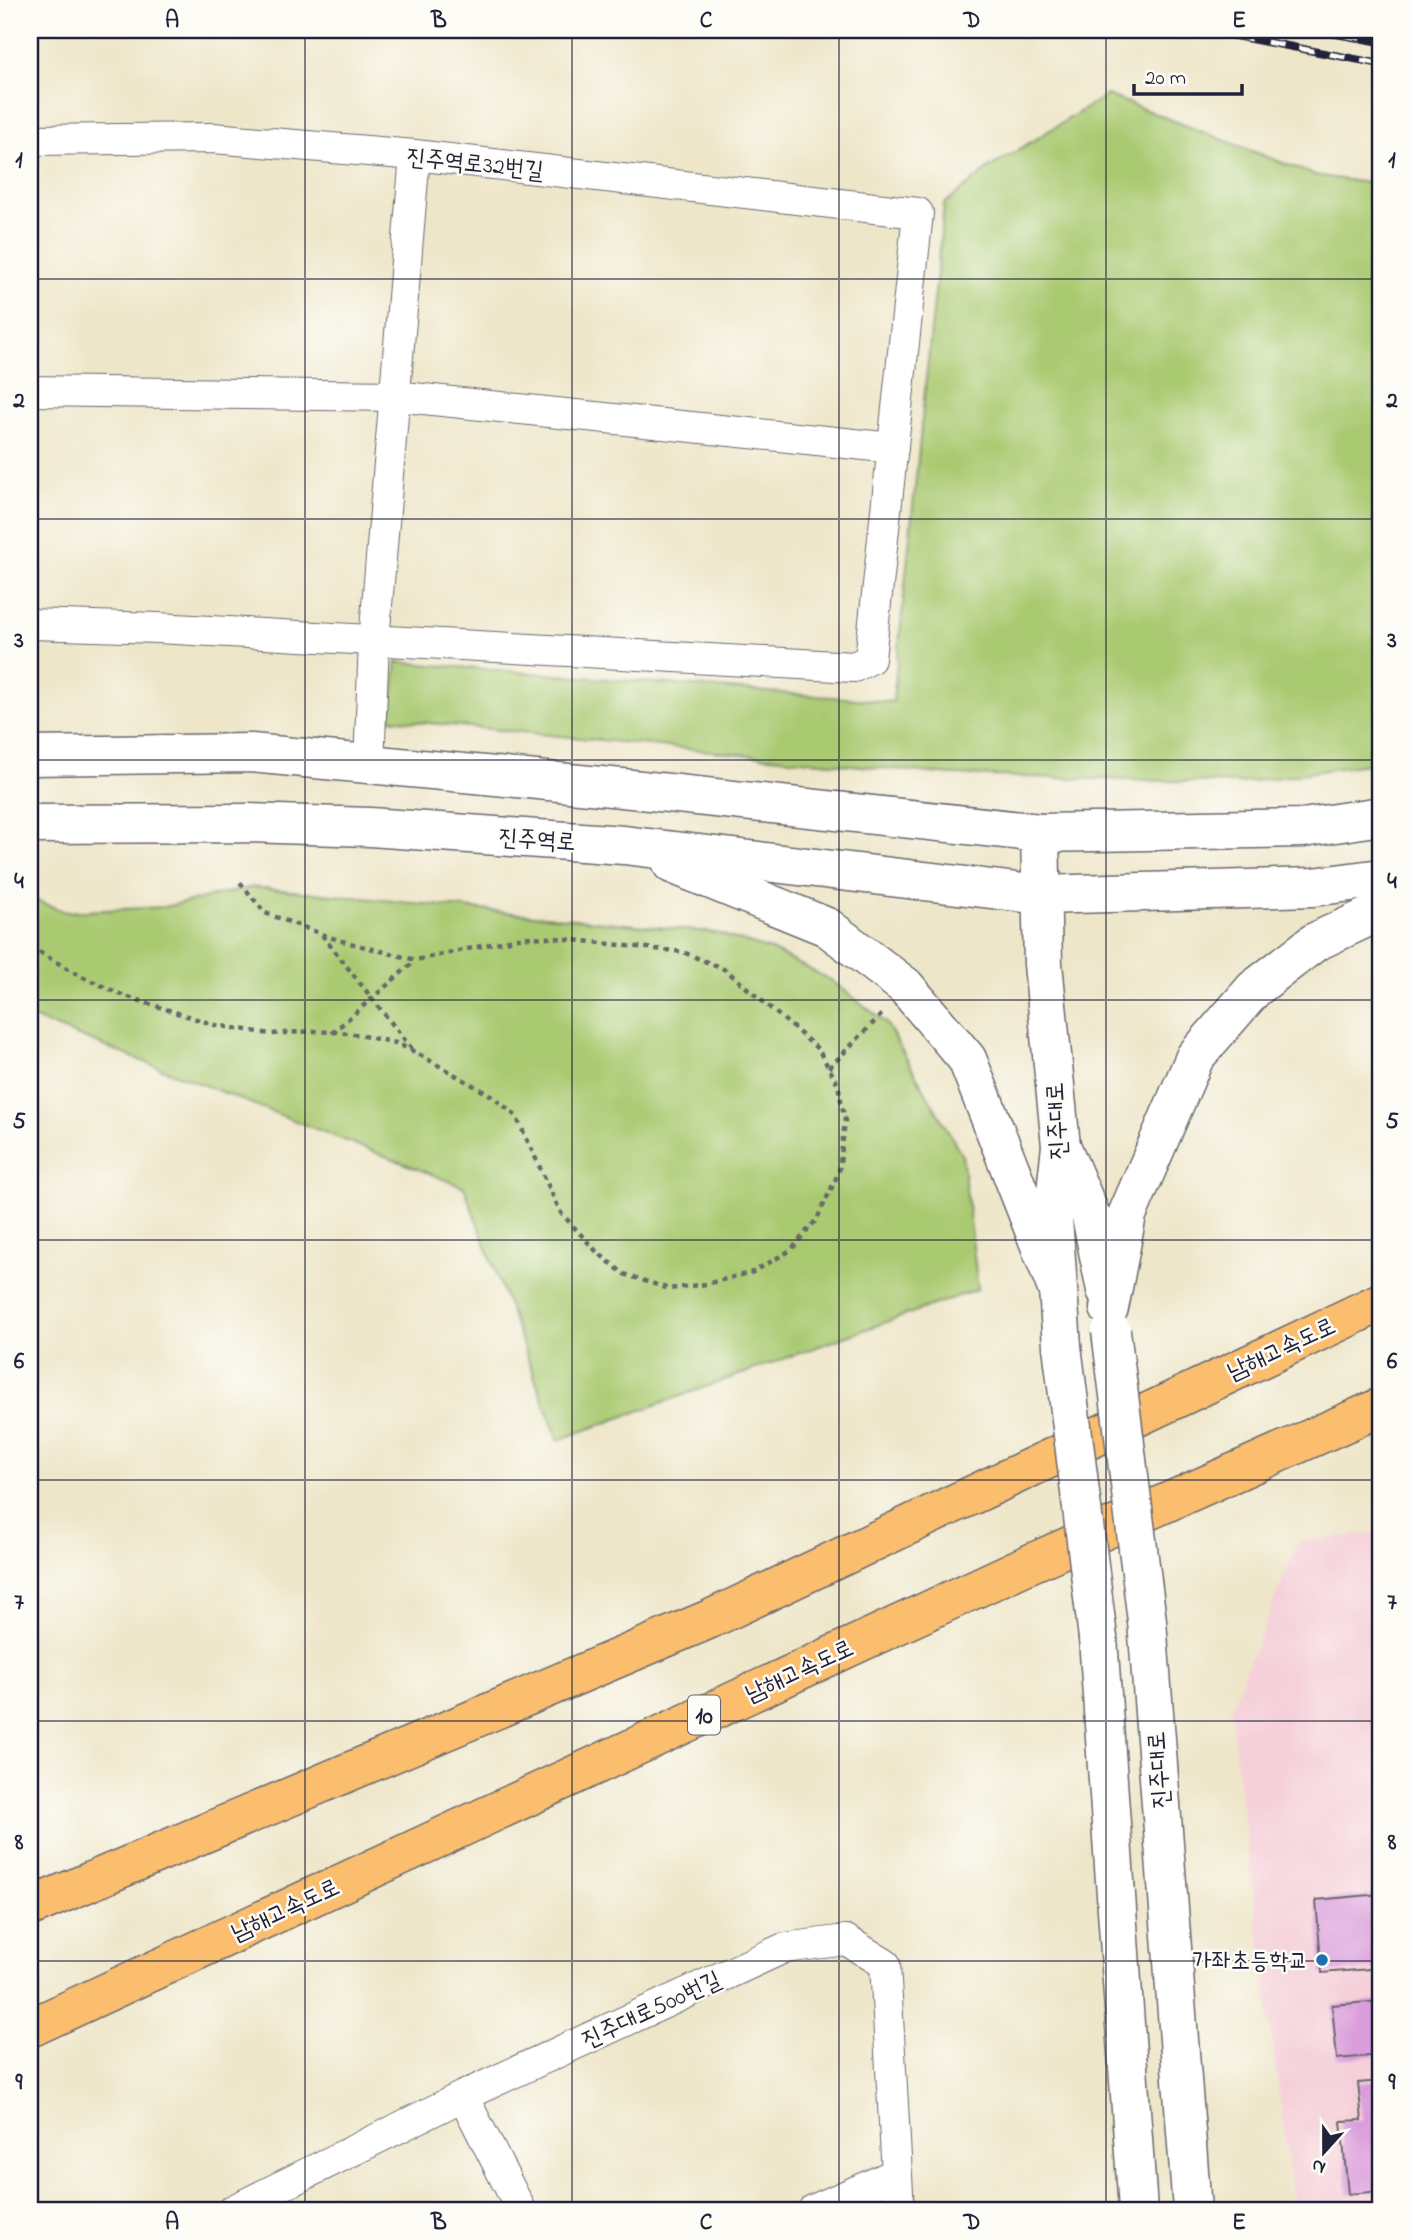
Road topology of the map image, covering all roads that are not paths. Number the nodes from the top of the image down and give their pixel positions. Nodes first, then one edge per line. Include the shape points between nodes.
1 (30, 140) edge
2 (415, 155) junction
3 (30, 391) edge
4 (395, 396) junction
5 (893, 448) junction
6 (30, 624) edge
7 (374, 640) junction
8 (30, 756) edge
9 (369, 765) junction
10 (1381, 816) edge
11 (30, 824) edge
12 (1040, 833) junction
13 (624, 845) junction
14 (1381, 878) edge
15 (1041, 895) junction
16 (1381, 911) edge
17 (1061, 1146) junction
18 (1056, 1286) junction
19 (1381, 1302) edge
20 (1110, 1319) junction
21 (1381, 1408) edge
22 (30, 1907) edge
23 (30, 2028) edge
24 (463, 2096) junction
25 (895, 2174) junction
26 (233, 2210) edge
27 (521, 2210) edge
28 (813, 2210) edge
29 (899, 2210) edge
30 (1138, 2210) edge
31 (1192, 2210) edge

1 - 2 street, 진주역로32번길 via 213,138
2 - 4 street
2 - 5 street, 진주역로32번길 via 918,213
3 - 4 street
4 - 5 street
4 - 7 street
5 - 7 street via 870,659 854,667
6 - 7 street
7 - 9 street
8 - 9 street via 251,753
9 - 12 street
10 - 12 street via 1303,828
11 - 13 street, 진주역로 via 370,827
12 - 15 street, 진주대로
13 - 15 street, 진주역로
13 - 18 street via 827,927 905,986 967,1059
14 - 15 street via 1313,887
15 - 17 street, 진주대로
16 - 20 street via 1315,942 1254,989 1195,1057 1127,1215
17 - 18 street, 진주대로 via 1053,1218
17 - 20 street via 1091,1216
18 - 30 street, 진주대로, bridge via 1098,1638
19 - 22 highway, 남해고속도로 via 710,1619
20 - 31 street, 진주대로, bridge via 1147,1621
21 - 23 highway, 남해고속도로 / 10 via 1020,1568
24 - 25 street, 진주대로500번길 via 784,1948 846,1940 885,1964
24 - 26 street, 진주대로500번길
24 - 27 street
25 - 28 street
25 - 29 street, 진주대로500번길

